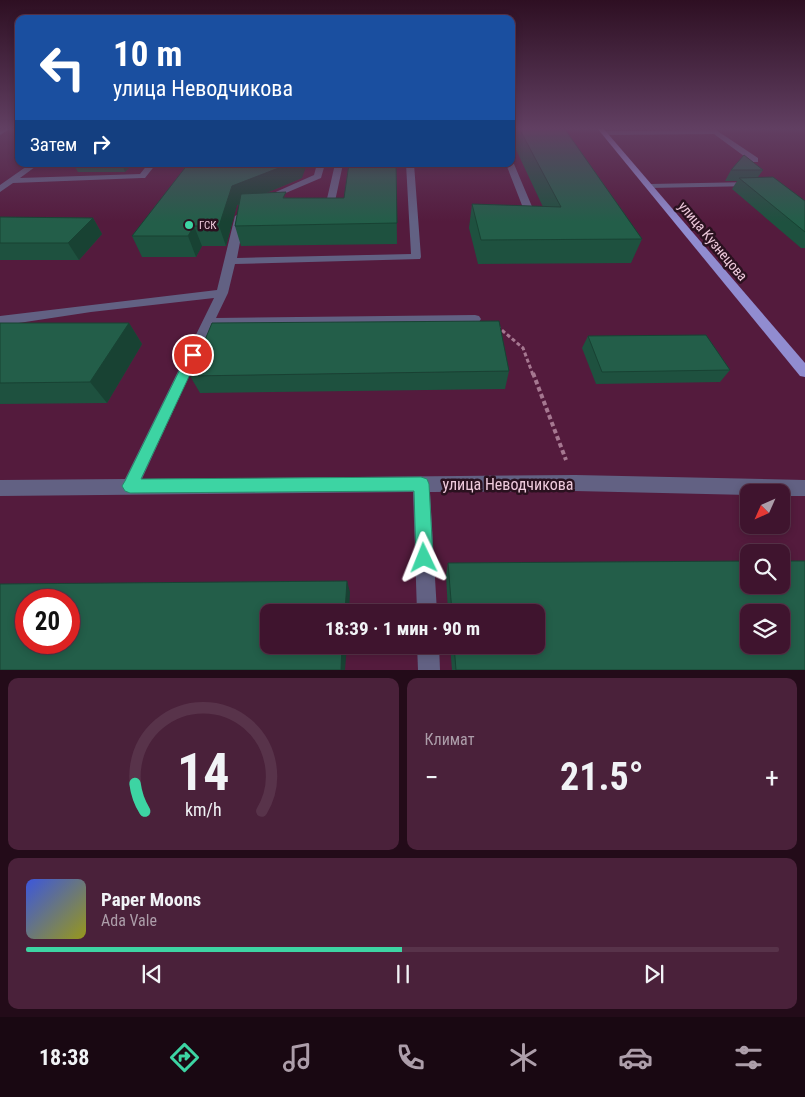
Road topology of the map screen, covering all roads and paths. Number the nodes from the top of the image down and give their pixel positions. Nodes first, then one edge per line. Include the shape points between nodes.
1 (627, 159) edge
2 (31, 167) edge
3 (150, 167) edge
4 (320, 167) edge
5 (337, 167) edge
6 (410, 167) edge
7 (511, 167) edge
8 (11, 181) junction
9 (758, 184) edge
10 (649, 186) junction
11 (0, 189) edge
12 (310, 207) edge
13 (271, 208) edge
14 (241, 209) edge
15 (512, 216) edge
16 (231, 261) junction
17 (222, 293) junction
18 (475, 319) joint
19 (0, 320) edge
20 (209, 322) junction
21 (805, 372) edge
22 (575, 483) junction
23 (421, 484) junction
24 (130, 486) junction
25 (0, 488) edge
26 (805, 488) edge
27 (427, 604) edge
28 (428, 654) edge
29 (429, 670) edge

1 - 10 main road, улица Кузнецова
2 - 8 street
3 - 8 street via 142,176
4 - 13 street via 318,176 260,205
5 - 12 street via 330,206
6 - 16 street via 416,257
7 - 15 street via 531,216
8 - 11 street
9 - 10 street
10 - 21 main road, улица Кузнецова
14 - 16 street
16 - 17 street
17 - 19 street
17 - 20 street
18 - 20 street
18 - 22 path via 501,328 523,348
20 - 24 street
22 - 23 street, улица Неводчикова
22 - 26 street, улица Неводчикова
23 - 24 street, улица Неводчикова
23 - 27 street
24 - 25 street, улица Неводчикова
28 - 29 street

